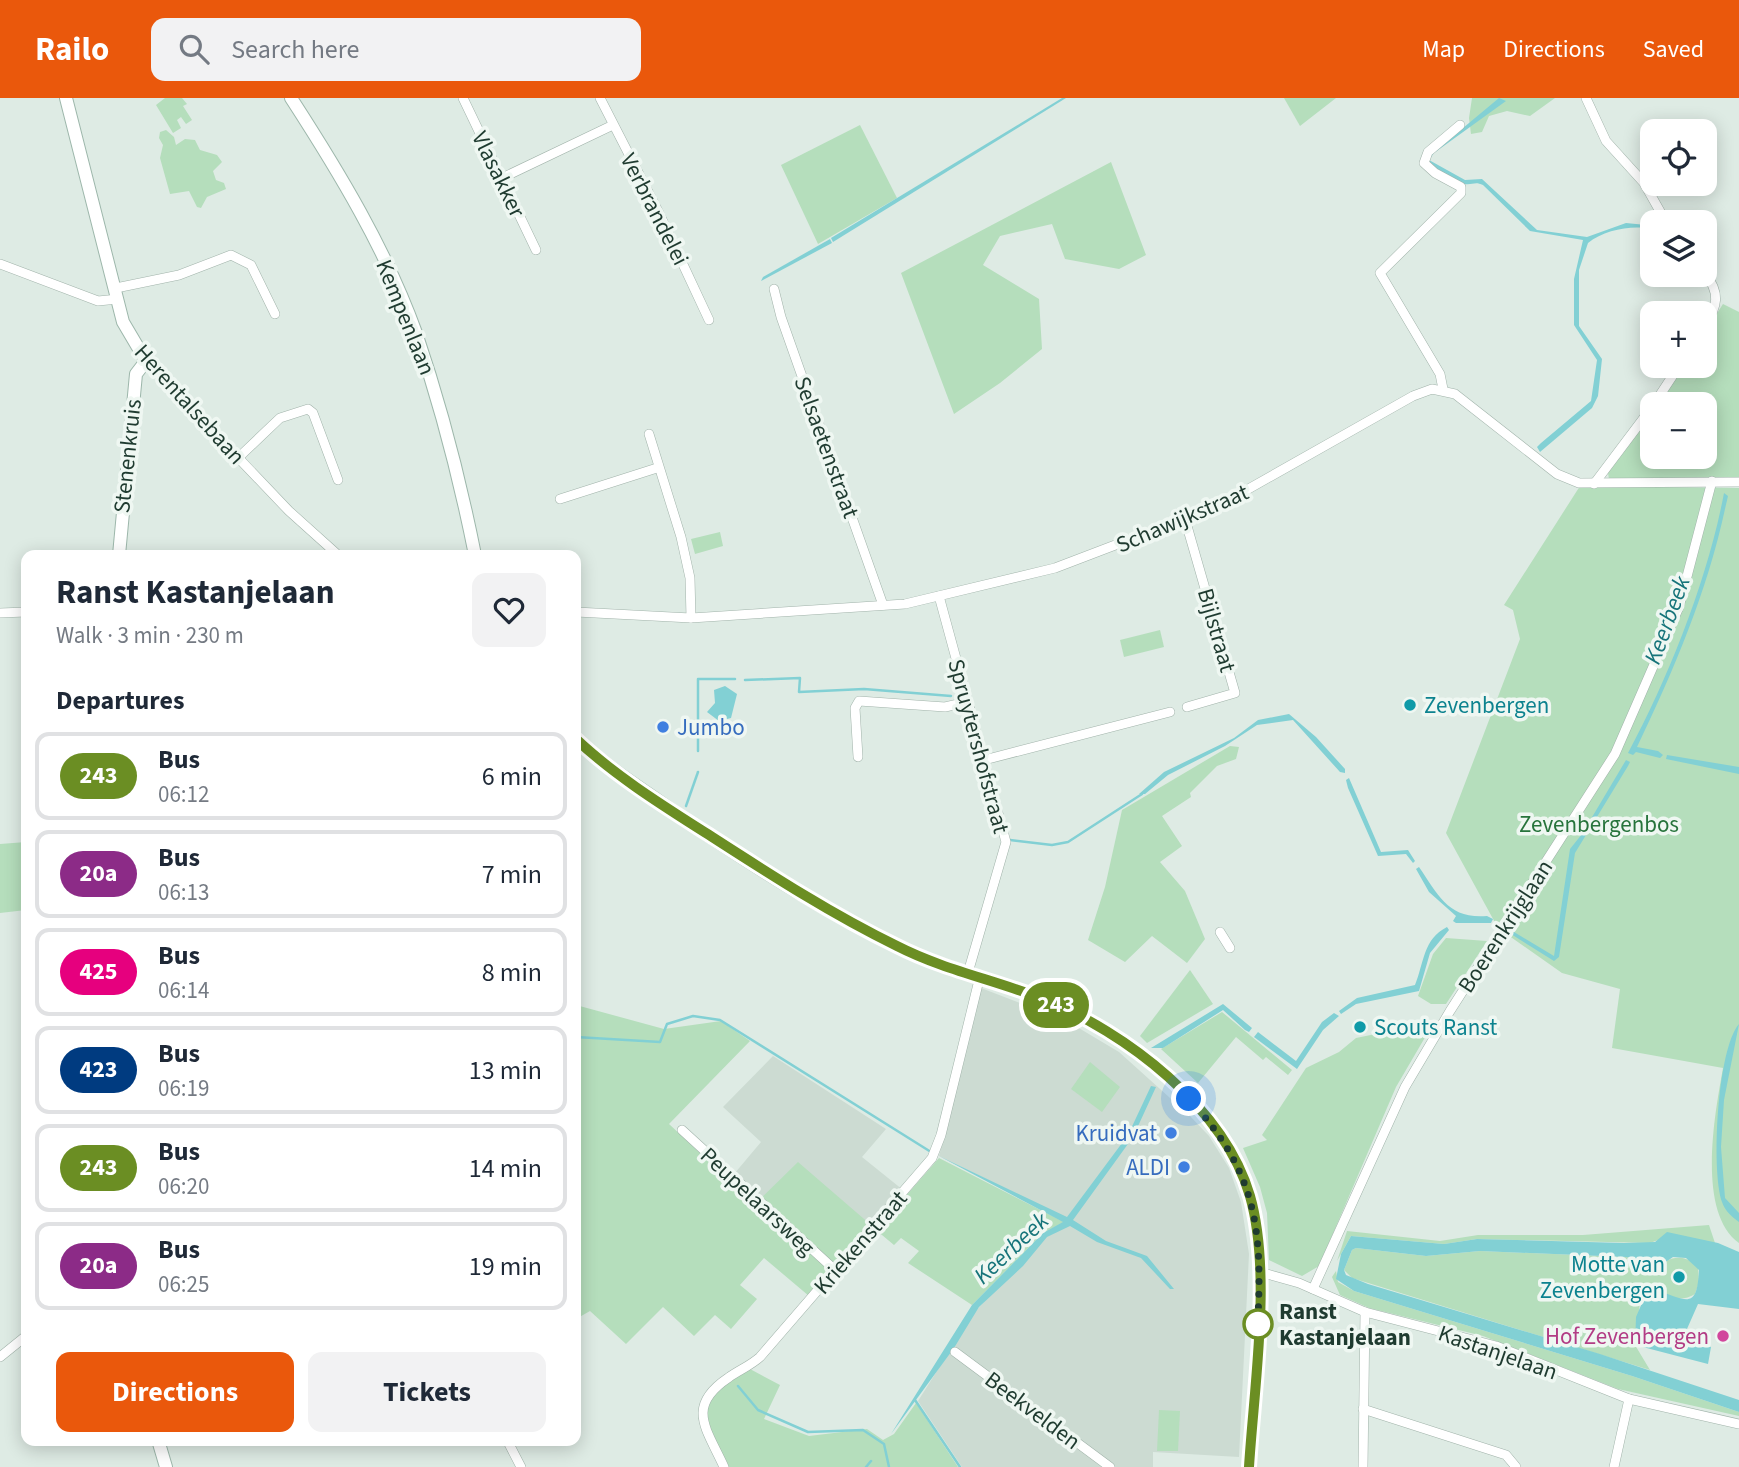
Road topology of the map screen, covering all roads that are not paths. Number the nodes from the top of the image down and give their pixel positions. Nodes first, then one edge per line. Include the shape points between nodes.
1 (66, 98) edge
2 (291, 98) edge
3 (463, 98) edge
4 (600, 98) edge
5 (1586, 98) edge
6 (613, 125) junction
7 (1460, 125) dead end
8 (502, 178) junction
9 (1659, 210) edge
10 (536, 250) dead end
11 (0, 264) edge
12 (1712, 287) edge
13 (774, 289) dead end
14 (117, 294) junction
15 (1717, 303) edge
16 (275, 314) dead end
17 (709, 320) dead end
18 (146, 361) junction
19 (1443, 389) junction
20 (1640, 423) edge
21 (649, 434) dead end
22 (238, 458) junction
23 (657, 468) junction
24 (338, 480) dead end
25 (1712, 481) junction
26 (1739, 482) edge
27 (1594, 484) junction
28 (560, 499) dead end
29 (1185, 519) junction
30 (118, 550) edge
31 (332, 550) edge
32 (474, 550) edge
33 (939, 596) junction
34 (883, 605) junction
35 (21, 612) edge
36 (581, 612) edge
37 (0, 613) edge
38 (691, 618) junction
39 (967, 702) junction
40 (1186, 707) dead end
41 (1170, 712) dead end
42 (581, 743) edge
43 (858, 757) dead end
44 (984, 760) junction
45 (1220, 932) dead end
46 (1230, 948) dead end
47 (973, 978) junction
48 (682, 1130) dead end
49 (836, 1271) junction
50 (1260, 1272) junction
51 (1313, 1289) junction
52 (1365, 1312) junction
53 (21, 1340) edge
54 (955, 1352) dead end
55 (0, 1357) edge
56 (1629, 1399) junction
57 (1363, 1409) junction
58 (1739, 1424) edge
59 (160, 1446) edge
60 (510, 1446) edge
61 (166, 1467) edge
62 (521, 1467) edge
63 (724, 1467) edge
64 (1110, 1467) edge
65 (1249, 1467) edge
66 (1363, 1467) edge
67 (1516, 1467) edge
68 (1614, 1467) edge

1 - 14 main road, Herentalsebaan
2 - 32 main road, Kempenlaan via 353,200 415,331 458,474
3 - 8 street, Vlasakker
4 - 6 street, Verbrandelei
5 - 9 street via 1606,141 1644,183
6 - 8 street
6 - 17 street, Verbrandelei
7 - 19 street via 1428,152 1424,163 1461,187 1461,193 1380,273 1440,374
8 - 10 street, Vlasakker
11 - 14 street via 98,302
12 - 15 street
13 - 34 street, Selsaetenstraat
14 - 16 street via 231,255 251,265
14 - 18 main road, Herentalsebaan via 126,330
18 - 22 street, Herentalsebaan
18 - 30 main road, Stenenkruis via 136,374
19 - 27 street via 1566,479
19 - 29 street, Schawijkstraat via 1413,396 1267,481
20 - 27 street
21 - 23 street
22 - 24 street via 279,418 309,409
22 - 31 street, Herentalsebaan
23 - 28 street
23 - 38 street via 681,537 690,578
25 - 26 street
25 - 27 street
25 - 51 street, Boerenkrijglaan via 1679,607 1615,754 1405,1087
29 - 33 street, Schawijkstraat via 1066,564
29 - 40 street, Bijlstraat via 1235,693
33 - 34 street, Schawijkstraat
33 - 39 street, Spruytershofstraat
34 - 38 street, Schawijkstraat
35 - 37 street
36 - 38 street, Schawijkstraat
39 - 43 street via 945,707 859,701 855,708
39 - 44 street, Spruytershofstraat
41 - 44 street
42 - 47 main road via 614,771 752,863 897,946
44 - 47 street, Spruytershofstraat via 1006,842
45 - 46 street
47 - 49 street, Kriekenstraat via 937,1148
47 - 50 main road via 1032,995 1083,1017 1127,1045 1189,1099 1225,1142 1244,1178 1255,1217
48 - 49 street, Peupelaarsweg
49 - 63 street, Kriekenstraat via 760,1357 705,1399 702,1416
50 - 51 street, Kastanjelaan
50 - 65 main road
51 - 52 street, Kastanjelaan
52 - 56 street, Kastanjelaan via 1496,1346
52 - 57 street
53 - 55 street
54 - 64 street, Beekvelden
56 - 58 street, Kastanjelaan
56 - 68 street
57 - 66 street
57 - 67 street via 1506,1455
59 - 61 main road
60 - 62 street

